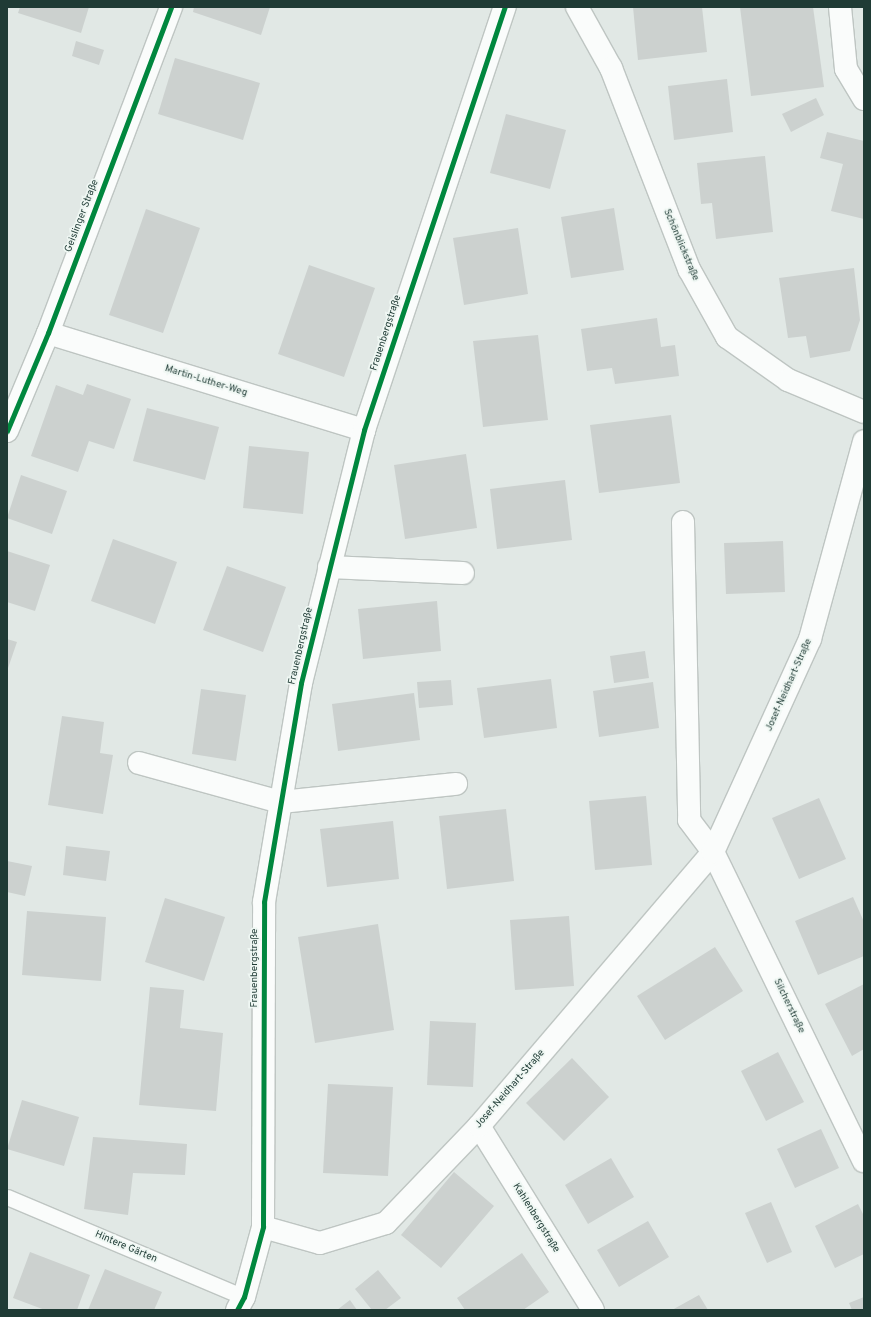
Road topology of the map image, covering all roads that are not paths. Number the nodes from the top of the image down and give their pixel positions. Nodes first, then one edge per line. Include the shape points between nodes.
1 (170, 7) edge
2 (505, 7) edge
3 (577, 7) edge
4 (840, 7) edge
5 (864, 99) edge
6 (48, 333) junction
7 (864, 412) edge
8 (364, 430) junction
9 (7, 431) edge
10 (864, 441) edge
11 (683, 522) dead end
12 (329, 567) junction
13 (463, 573) dead end
14 (139, 763) dead end
15 (456, 784) dead end
16 (281, 802) junction
17 (713, 852) junction
18 (479, 1126) junction
19 (864, 1161) edge
20 (7, 1197) edge
21 (263, 1227) junction
22 (241, 1304) edge
23 (593, 1310) edge

1 - 6 street, Geislinger Straße
2 - 8 street, Frauenbergstraße
3 - 7 street, Schönblickstraße via 611,68 689,270 727,337 788,380
4 - 5 street via 846,69
6 - 8 street, Martin-Luther-Weg
6 - 9 street, Geislinger Straße
8 - 12 street, Frauenbergstraße
10 - 17 street, Josef-Neidhart-Straße via 810,639
11 - 17 street via 689,820
12 - 13 street
12 - 16 street, Frauenbergstraße via 301,683
14 - 16 street
15 - 16 street
16 - 21 street, Frauenbergstraße via 264,902
17 - 18 street, Josef-Neidhart-Straße
17 - 19 street, Silcherstraße
18 - 21 street, Josef-Neidhart-Straße via 386,1223 320,1243
18 - 23 street, Kahlenbergstraße
20 - 22 lane, Hintere Gärten
21 - 22 street, Frauenbergstraße

